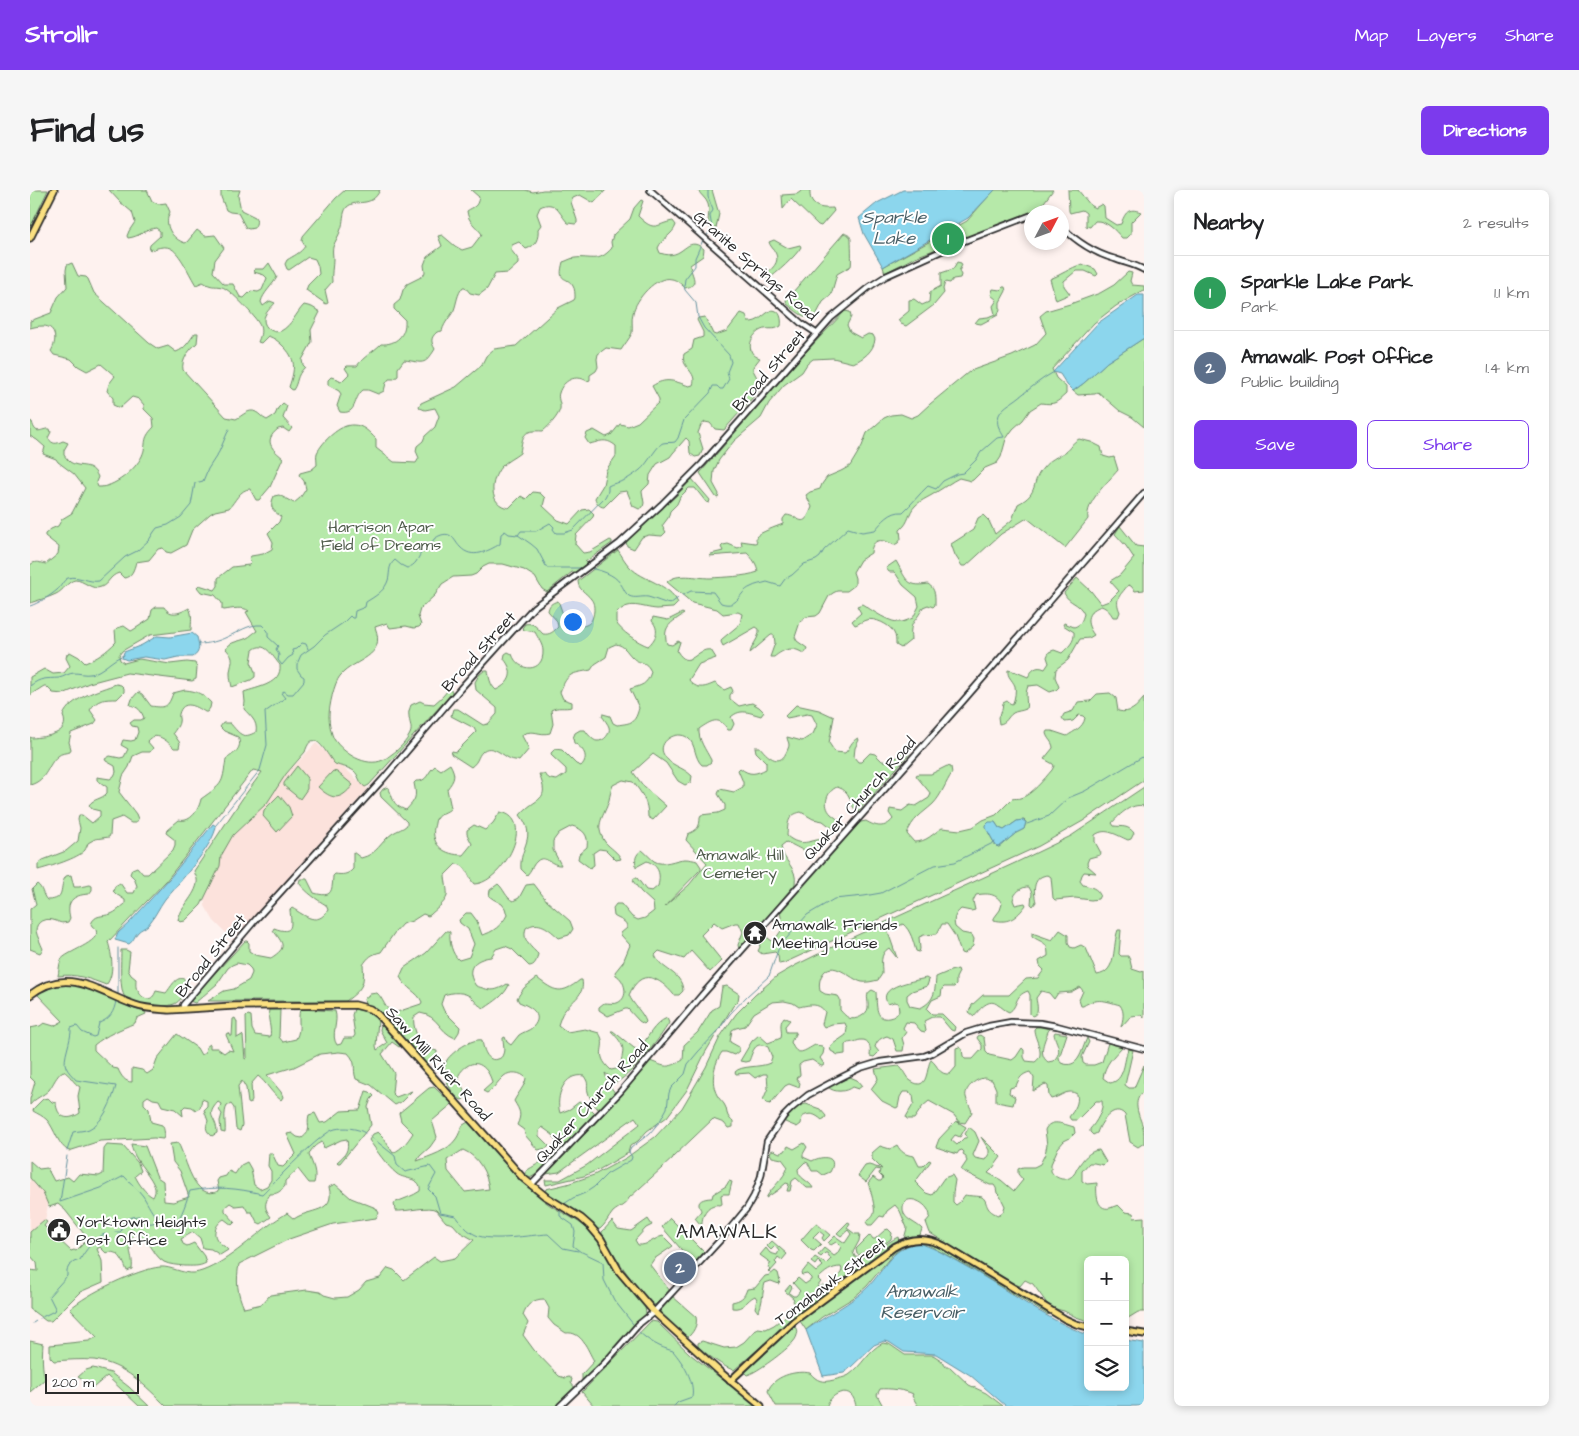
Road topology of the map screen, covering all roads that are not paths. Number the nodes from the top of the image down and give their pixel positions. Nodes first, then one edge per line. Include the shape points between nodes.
1 (54, 190) edge
2 (650, 190) edge
3 (1024, 218) edge
4 (1069, 234) edge
5 (30, 238) edge
6 (1144, 270) edge
7 (816, 333) junction
8 (1144, 493) edge
9 (30, 995) edge
10 (183, 1009) junction
11 (1144, 1049) edge
12 (531, 1185) junction
13 (654, 1312) junction
14 (1084, 1326) edge
15 (1129, 1332) edge
16 (1144, 1334) edge
17 (732, 1382) junction
18 (560, 1406) edge
19 (761, 1406) edge

1 - 5 highway
2 - 7 street, Granite Springs Road
3 - 7 street, Granite Springs Road via 941,250 886,276 869,286
4 - 6 street via 1086,247
7 - 10 street, Broad Street via 668,499 637,528 529,613 254,921 183,1005
8 - 12 street, Quaker Church Road via 701,995 620,1092
9 - 10 highway, Saw Mill River Road via 49,983 68,981 94,987 139,1006
10 - 12 highway, Saw Mill River Road via 295,1005 370,1008
11 - 13 street via 1057,1026 1011,1022 966,1033 924,1056 897,1058 867,1066 808,1095 784,1116 767,1141 761,1176 747,1208
12 - 13 highway, Saw Mill River Road via 590,1226 619,1271
13 - 17 highway, Saw Mill River Road
13 - 18 street
14 - 17 main road, Tomahawk Street via 1065,1319 944,1246 927,1239 916,1239 894,1247 802,1315
15 - 16 main road
17 - 19 highway, Saw Mill River Road

